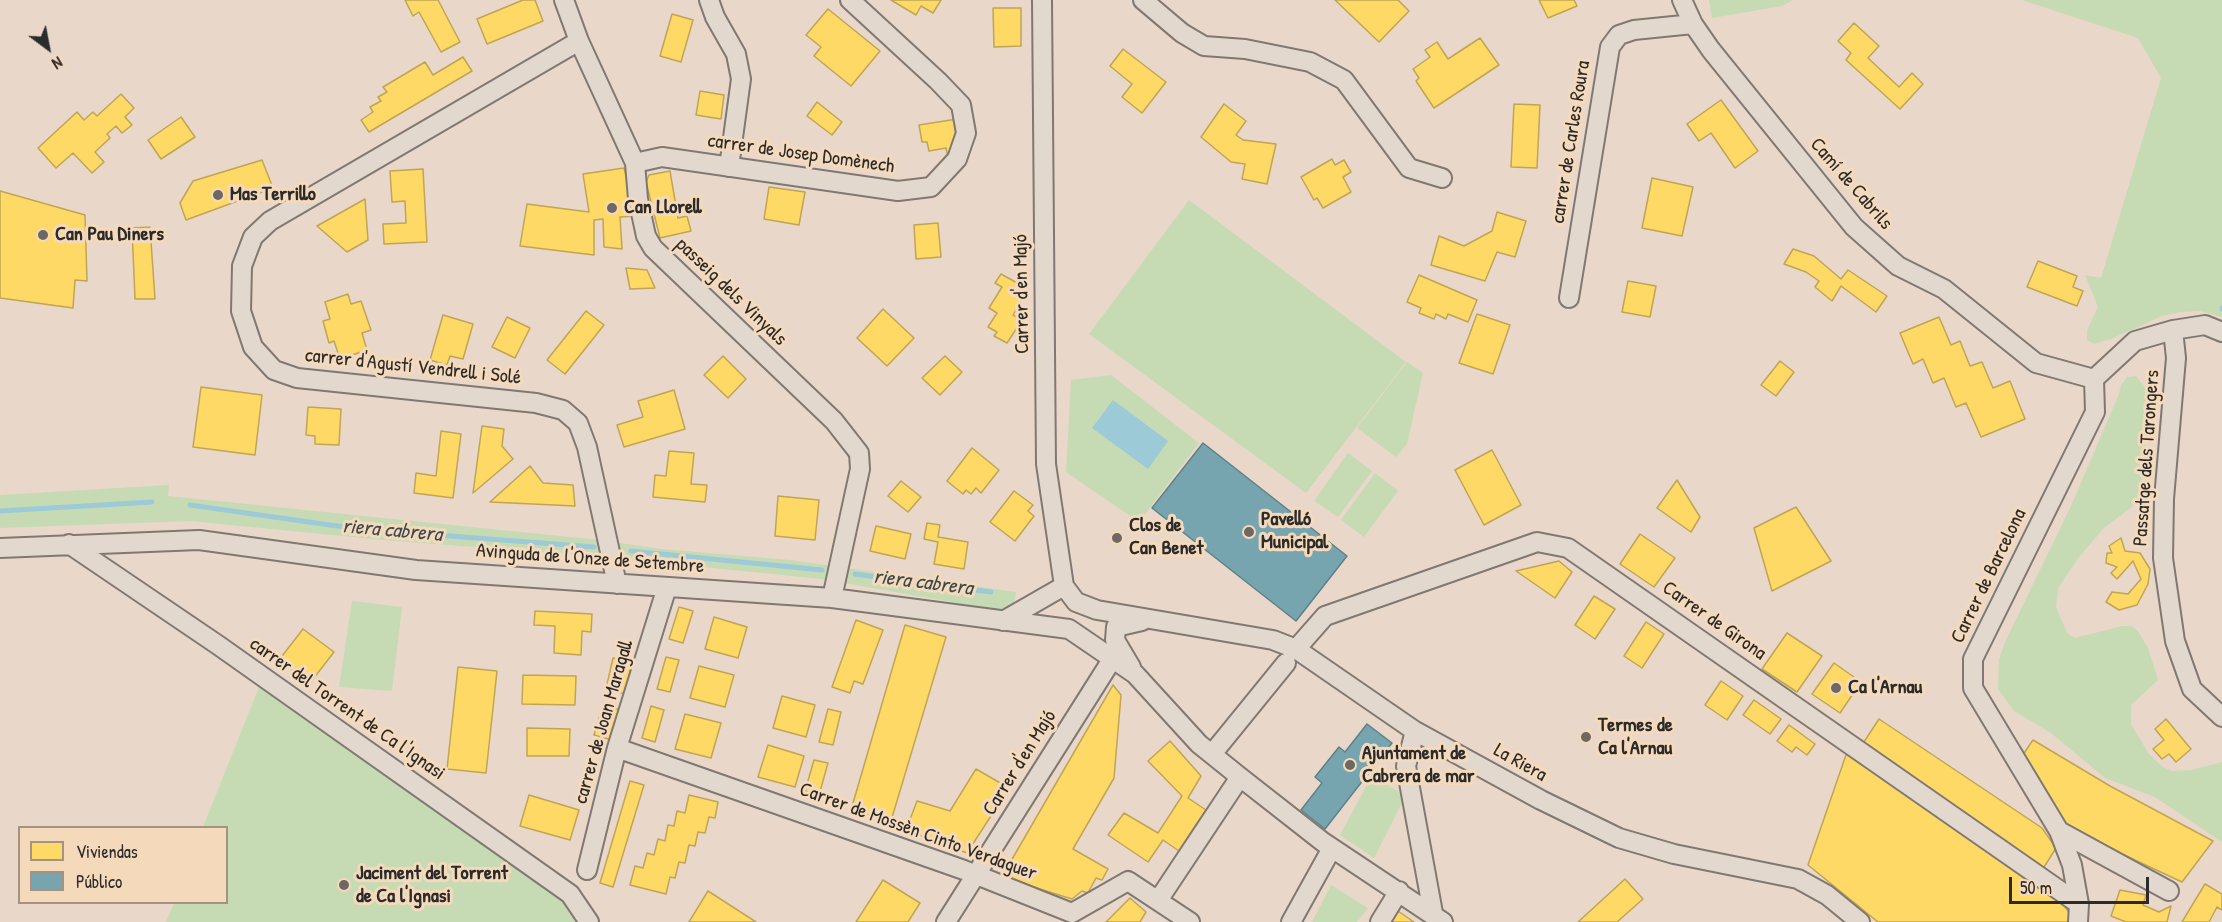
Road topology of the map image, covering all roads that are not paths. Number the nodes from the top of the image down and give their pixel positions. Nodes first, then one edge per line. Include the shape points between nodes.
1 (564, 0) edge
2 (709, 0) edge
3 (850, 0) edge
4 (1042, 0) edge
5 (1143, 0) edge
6 (1682, 0) edge
7 (1693, 24) junction
8 (579, 41) junction
9 (635, 163) junction
10 (729, 167) junction
11 (1442, 178) dead end
12 (1569, 298) dead end
13 (2173, 330) junction
14 (2222, 332) edge
15 (2094, 379) junction
16 (69, 544) junction
17 (0, 548) edge
18 (617, 584) junction
19 (1064, 586) junction
20 (667, 587) junction
21 (833, 591) junction
22 (1043, 596) junction
23 (1097, 610) junction
24 (1160, 620) junction
25 (1002, 621) junction
26 (1040, 625) junction
27 (1069, 629) junction
28 (1291, 656) junction
29 (1113, 658) junction
30 (1135, 674) junction
31 (2222, 717) edge
32 (1414, 731) junction
33 (617, 748) junction
34 (1212, 754) junction
35 (1240, 777) junction
36 (2059, 831) junction
37 (1332, 848) junction
38 (587, 870) dead end
39 (976, 874) junction
40 (1399, 891) junction
41 (2169, 891) dead end
42 (1159, 899) junction
43 (2079, 904) junction
44 (1438, 917) edge
45 (589, 922) edge
46 (946, 922) edge
47 (1190, 922) edge
48 (1291, 922) edge
49 (1380, 922) edge
50 (1860, 922) edge
51 (2078, 922) edge

1 - 8 street, passeig dels Vinyals
2 - 10 street via 736,54 741,79
3 - 10 street, carrer de Josep Domènech via 961,105 966,133 957,159 931,187 898,191
4 - 19 street, Carrer d'en Majó via 1046,464
5 - 11 street via 1204,46 1310,62 1344,80 1409,168
6 - 7 street, Camí de Cabrils
7 - 12 street, carrer de Carles Roura via 1634,30 1619,36 1610,47
7 - 15 street, Camí de Cabrils via 1847,219 1898,266 1944,289 2036,363
8 - 9 street, passeig dels Vinyals
8 - 18 street, carrer d'Agustí Vendrell i Solé via 270,221 253,237 242,266 241,311 253,347 274,370 297,378 563,410 578,423 587,447
9 - 10 street, carrer de Josep Domènech via 662,158
9 - 21 street, passeig dels Vinyals via 644,227 653,248 834,421 859,453 860,469
13 - 14 street, Passatge dels Tarongers via 2205,326
13 - 15 street, Passatge dels Tarongers via 2135,341
13 - 31 street, Passatge dels Tarongers via 2176,358 2163,558 2175,641 2192,689
15 - 36 street, Carrer de Barcelona via 2095,412 1973,659 1973,688
16 - 17 street, Avinguda de l'Onze de Setembre
16 - 18 street, Avinguda de l'Onze de Setembre via 199,540 416,570
16 - 45 street, carrer del Torrent de Ca l'Ignasi via 570,894
18 - 20 street, Avinguda de l'Onze de Setembre
19 - 22 street
19 - 23 street, La Riera via 1076,602
20 - 21 street, Avinguda de l'Onze de Setembre
20 - 33 street, carrer de Joan Maragall
21 - 25 street, Avinguda de l'Onze de Setembre
22 - 25 street
22 - 26 street
23 - 24 street, La Riera
23 - 27 street
24 - 28 street, La Riera via 1273,640
24 - 30 street via 1116,627 1116,640
25 - 26 street, Avinguda de l'Onze de Setembre
26 - 27 street, Avinguda de l'Onze de Setembre
27 - 29 street
28 - 32 street, La Riera
28 - 34 street, Carrer de Girona
28 - 43 street, Carrer de Girona via 1325,616 1537,542 1568,548
29 - 30 street
29 - 39 street, Carrer d'en Majó
30 - 34 street
32 - 44 street via 1407,766
32 - 50 street, La Riera via 1619,838 1674,854 1798,879
33 - 38 street, carrer de Joan Maragall
33 - 39 street, Carrer de Mossèn Cinto Verdaguer
34 - 35 street
35 - 37 street
35 - 42 street
36 - 41 street
36 - 43 street, Carrer de Barcelona via 2072,865
37 - 40 street
37 - 48 street
39 - 42 street, Carrer de Mossèn Cinto Verdaguer via 1072,914 1128,881
39 - 46 street, Carrer d'en Majó
40 - 44 street
40 - 49 street
42 - 47 street, Carrer de Mossèn Cinto Verdaguer
43 - 51 street, Carrer de Barcelona

